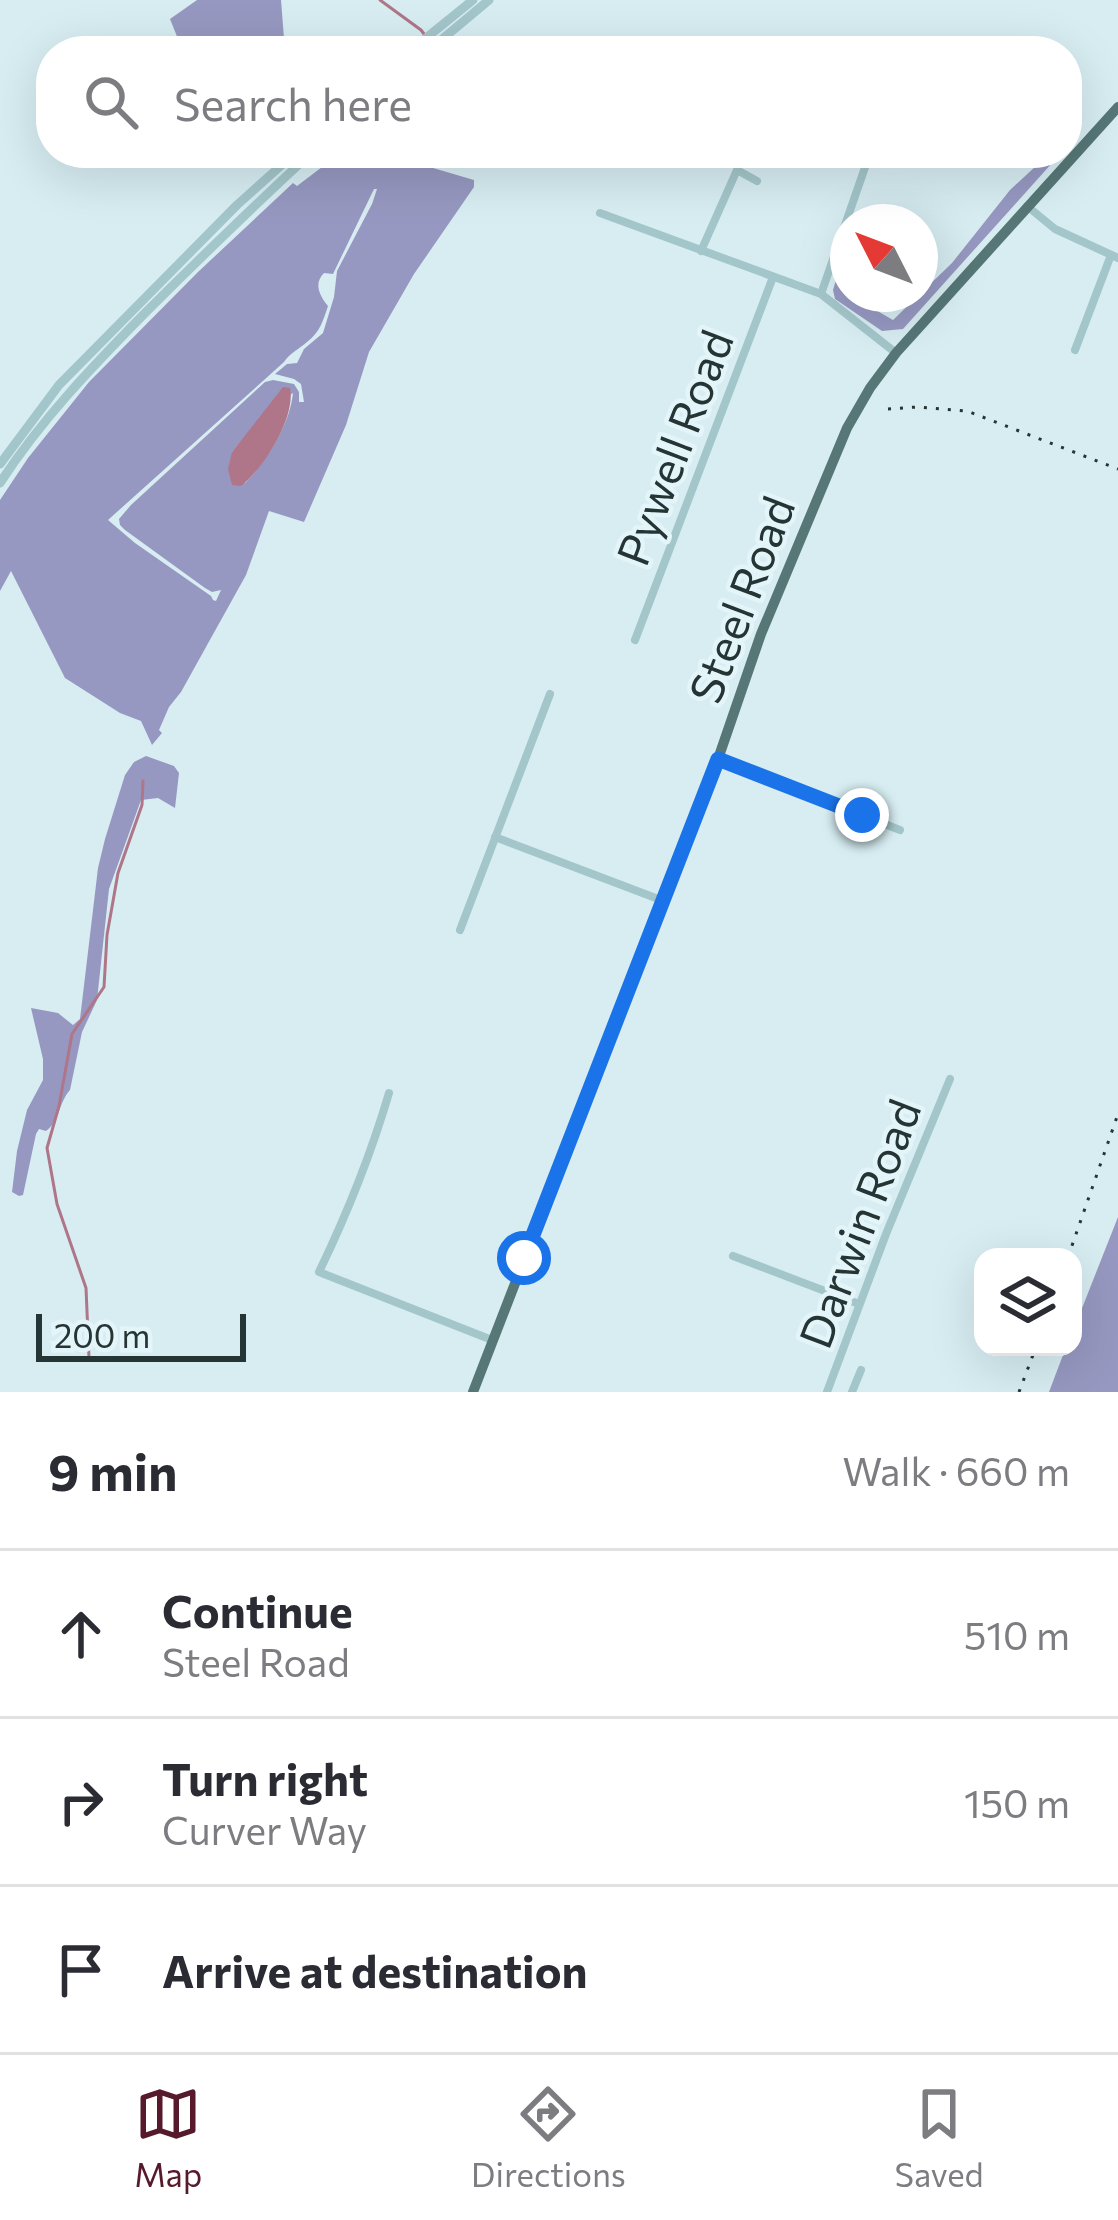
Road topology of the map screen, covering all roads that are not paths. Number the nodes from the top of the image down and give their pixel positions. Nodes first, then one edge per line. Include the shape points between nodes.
1 (473, 0) edge
2 (489, 0) edge
3 (449, 27) junction
4 (434, 36) edge
5 (441, 36) edge
6 (1118, 107) edge
7 (1082, 146) edge
8 (279, 168) edge
9 (295, 168) edge
10 (865, 168) edge
11 (1062, 168) edge
12 (757, 181) dead end
13 (1027, 206) junction
14 (599, 213) dead end
15 (701, 250) junction
16 (1115, 256) edge
17 (773, 277) junction
18 (820, 294) junction
19 (1075, 350) dead end
20 (896, 353) junction
21 (0, 464) edge
22 (0, 483) edge
23 (635, 640) dead end
24 (550, 694) dead end
25 (718, 759) junction
26 (900, 830) dead end
27 (495, 837) junction
28 (661, 900) junction
29 (460, 930) dead end
30 (950, 1079) dead end
31 (389, 1093) dead end
32 (733, 1256) dead end
33 (860, 1304) junction
34 (493, 1340) junction
35 (861, 1370) dead end
36 (473, 1392) edge
37 (827, 1392) edge
38 (852, 1392) edge

1 - 3 street
2 - 3 street
3 - 4 street
3 - 5 street
6 - 7 main road, Steel Road
8 - 21 street via 59,385
9 - 22 street via 72,387
10 - 18 street
11 - 13 main road, Steel Road
12 - 15 street via 737,170
13 - 16 street via 1055,229
13 - 20 main road, Steel Road
14 - 15 street
15 - 17 street
16 - 19 street
17 - 18 street
17 - 23 street, Pywell Road
18 - 20 street
20 - 25 main road, Steel Road via 847,428
24 - 27 street
25 - 26 street
25 - 28 main road, Steel Road
27 - 28 street
27 - 29 street
28 - 34 main road, Steel Road
30 - 33 street, Darwin Road
31 - 34 street via 319,1271
32 - 33 street
33 - 37 street, Darwin Road
34 - 36 main road, Steel Road
35 - 38 street

